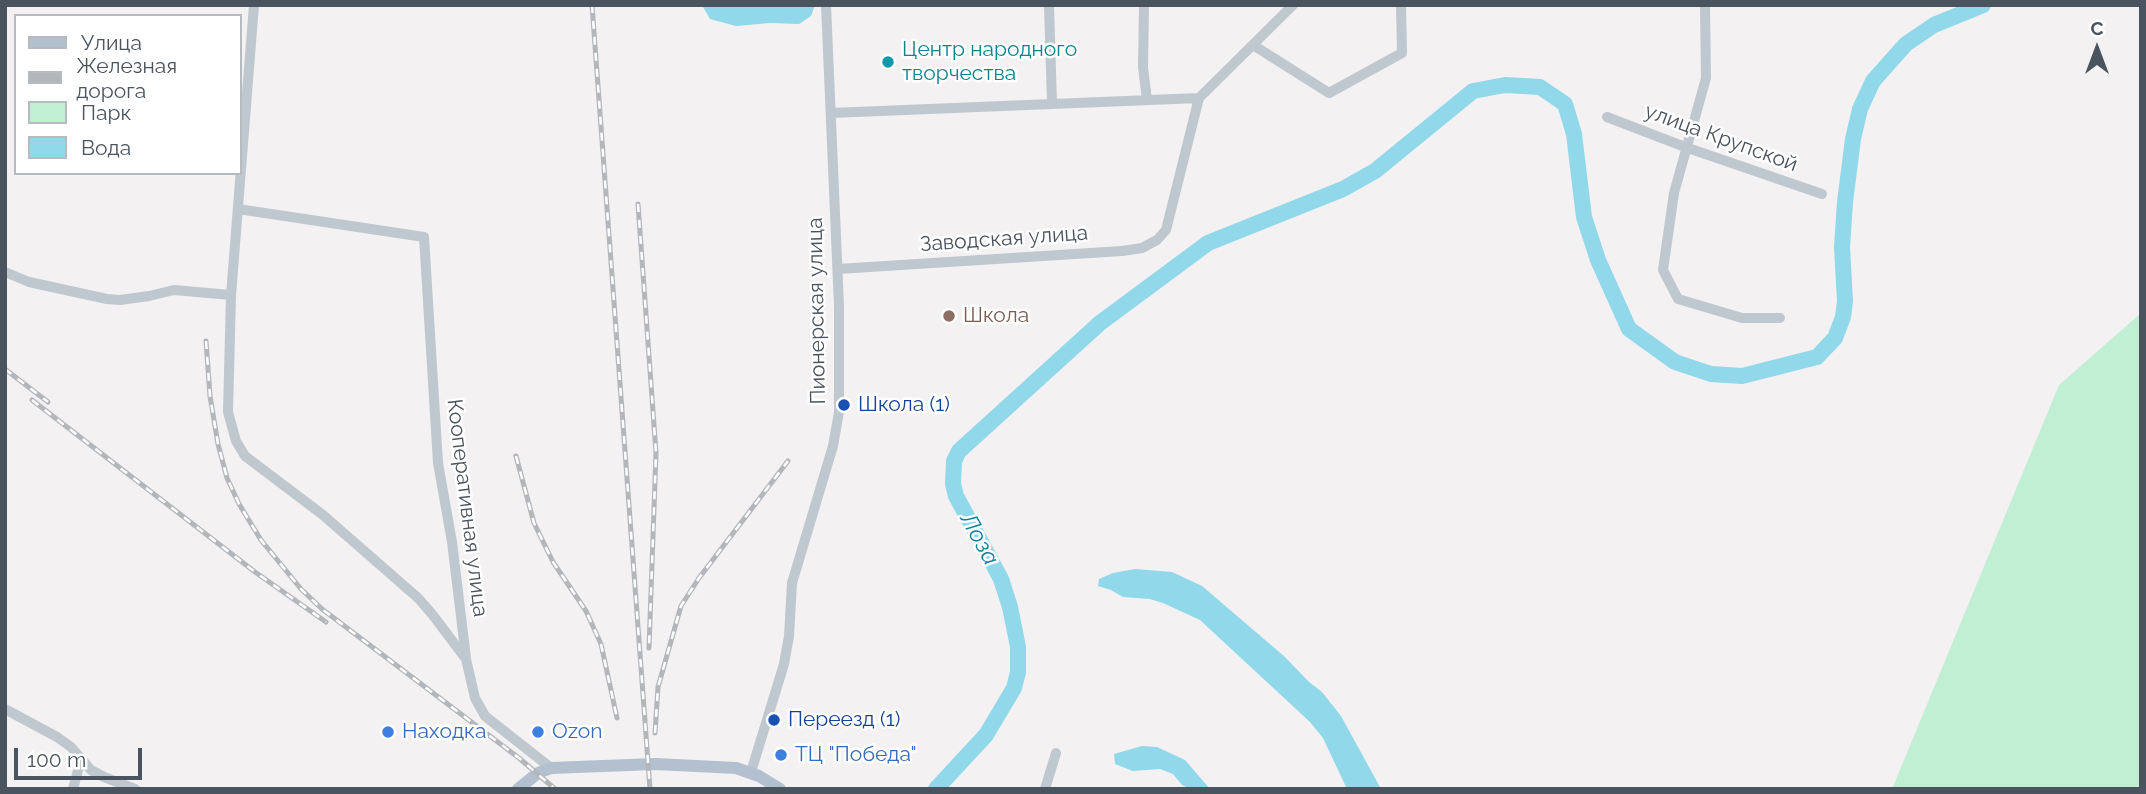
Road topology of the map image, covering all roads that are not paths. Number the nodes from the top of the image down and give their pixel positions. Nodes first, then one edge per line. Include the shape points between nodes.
1 (254, 5) edge
2 (826, 5) edge
3 (1049, 5) edge
4 (1144, 5) edge
5 (1293, 5) edge
6 (1401, 5) edge
7 (1705, 5) edge
8 (1253, 45) junction
9 (1199, 98) junction
10 (1146, 100) junction
11 (1052, 104) junction
12 (831, 113) junction
13 (1607, 117) dead end
14 (1685, 147) junction
15 (242, 158) edge
16 (241, 175) edge
17 (1822, 194) dead end
18 (238, 209) junction
19 (838, 269) junction
20 (5, 272) edge
21 (230, 295) junction
22 (1780, 318) dead end
23 (466, 659) junction
24 (5, 709) edge
25 (1056, 753) dead end
26 (81, 760) junction
27 (551, 768) junction
28 (757, 779) edge
29 (73, 789) edge
30 (135, 789) edge
31 (518, 789) edge
32 (780, 789) edge
33 (1045, 789) edge

1 - 15 street
2 - 12 street, Пионерская улица
3 - 11 street
4 - 10 street
5 - 8 street
6 - 8 street via 1402,53 1329,93
7 - 14 street via 1706,78
8 - 9 street
9 - 10 street
9 - 19 street, Заводская улица via 1166,230 1142,248
10 - 11 street
11 - 12 street
12 - 19 street, Пионерская улица
13 - 14 street, улица Крупской
14 - 17 street, улица Крупской
14 - 22 street via 1663,270 1678,299 1742,318
16 - 18 street
18 - 21 street
18 - 23 street, Кооперативная улица via 424,237 438,463
19 - 28 street, Пионерская улица via 840,375 835,435 796,567 784,664
20 - 21 street via 29,282 107,299 174,290
21 - 23 street via 228,412 239,449 418,598
23 - 27 street, Кооперативная улица via 475,698 485,716
24 - 26 street via 57,737
25 - 33 street
26 - 29 street
26 - 30 street via 104,777
27 - 28 main road via 689,765 736,768
27 - 31 main road
28 - 32 main road

